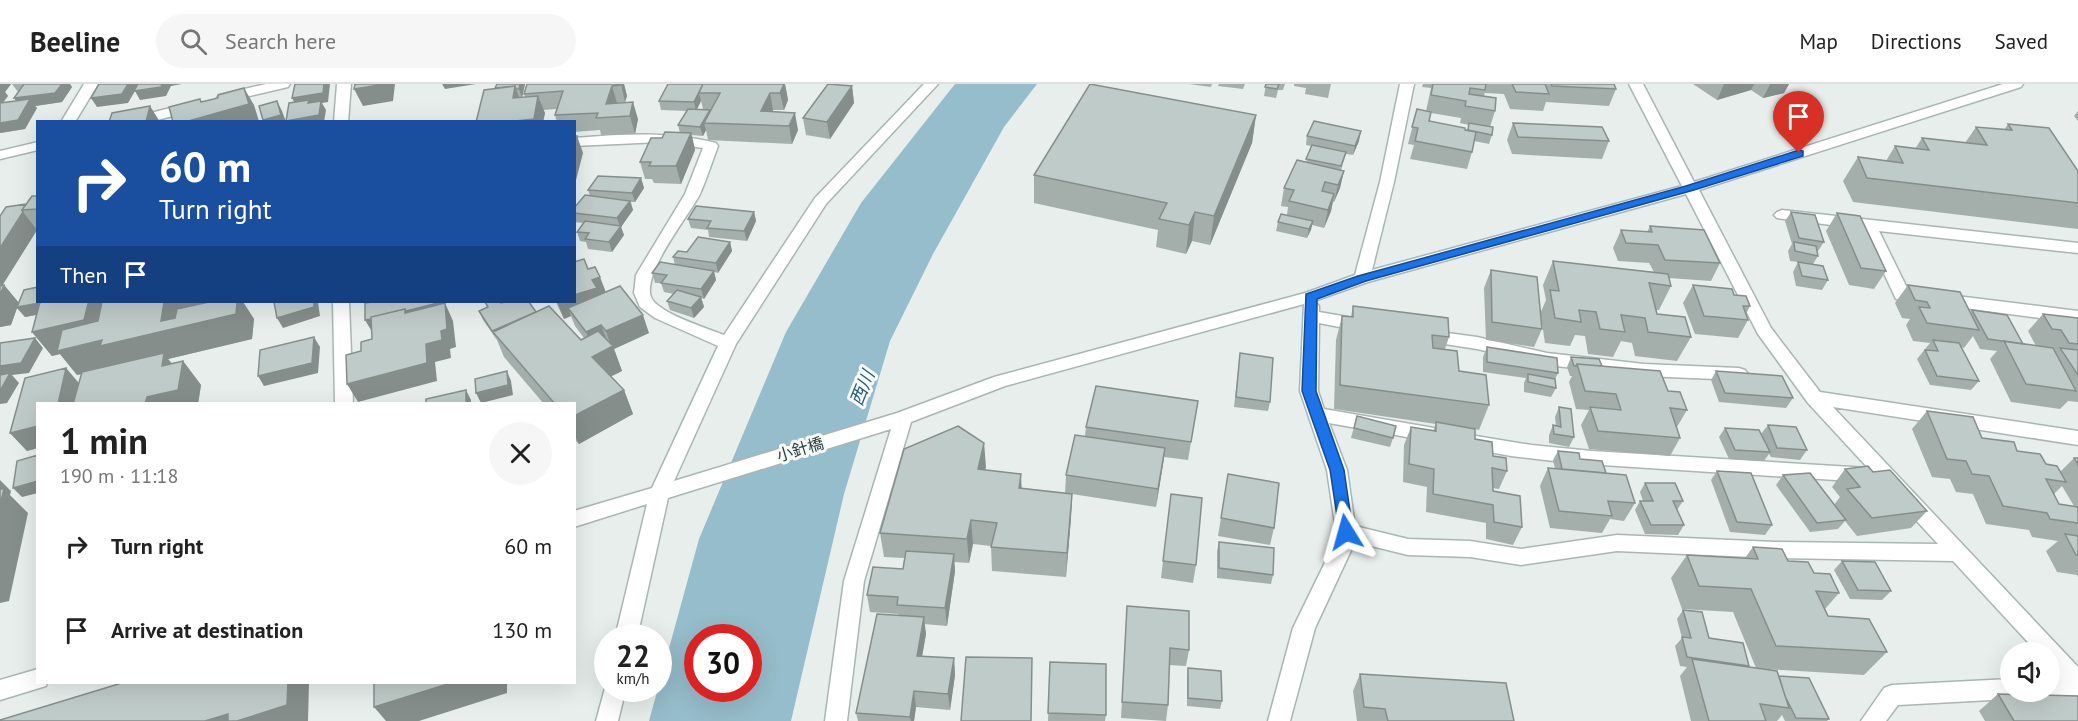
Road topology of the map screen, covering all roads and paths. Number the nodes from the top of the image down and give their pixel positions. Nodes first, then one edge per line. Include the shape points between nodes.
1 (91, 84) edge
2 (283, 84) edge
3 (344, 84) edge
4 (931, 84) edge
5 (1407, 84) edge
6 (1636, 84) edge
7 (2016, 84) edge
8 (69, 120) edge
9 (140, 120) edge
10 (340, 120) edge
11 (576, 142) edge
12 (36, 146) edge
13 (6, 154) edge
14 (0, 167) edge
15 (1690, 188) junction
16 (1782, 215) dead end
17 (1869, 225) junction
18 (2078, 248) edge
19 (1362, 278) junction
20 (341, 303) edge
21 (1311, 307) junction
22 (2078, 317) edge
23 (1378, 328) edge
24 (1412, 334) edge
25 (728, 343) junction
26 (1752, 375) edge
27 (1776, 376) edge
28 (1799, 378) junction
29 (1814, 398) junction
30 (344, 402) edge
31 (1317, 414) junction
32 (897, 420) junction
33 (2078, 438) edge
34 (1886, 476) junction
35 (659, 493) junction
36 (576, 518) edge
37 (1346, 532) junction
38 (1959, 553) junction
39 (629, 624) edge
40 (36, 680) edge
41 (2078, 684) edge
42 (2060, 686) edge
43 (0, 690) edge
44 (2000, 690) edge
45 (612, 702) edge
46 (607, 721) edge
47 (836, 721) edge
48 (1279, 721) edge
49 (1872, 721) edge

1 - 8 street
2 - 9 street
3 - 10 street
4 - 25 street via 820,201
5 - 19 street
6 - 15 street
7 - 15 street, 小針橋
11 - 25 street via 632,138 711,146 692,194 644,275 642,291 646,303 661,314
12 - 13 street
13 - 14 street
15 - 19 street, 小針橋
15 - 28 street via 1764,330
16 - 17 street
17 - 18 street
17 - 22 street via 1902,295
19 - 21 street, 小針橋
20 - 30 street
21 - 23 street
21 - 31 street via 1309,391
21 - 32 street, 小針橋 via 1000,381
24 - 26 street via 1477,342 1547,359 1644,370
25 - 35 street
27 - 28 street
28 - 29 street
29 - 33 street
29 - 34 street
31 - 34 street via 1510,450 1732,469
31 - 37 street via 1337,470
32 - 35 street, 小針橋
32 - 47 street via 854,581
34 - 38 street
35 - 36 street, 小針橋
35 - 39 street
37 - 38 street via 1408,547 1521,556 1617,543
37 - 48 street via 1347,538 1304,628
38 - 41 street
40 - 43 street
41 - 42 street
44 - 49 street via 1892,695
45 - 46 street

